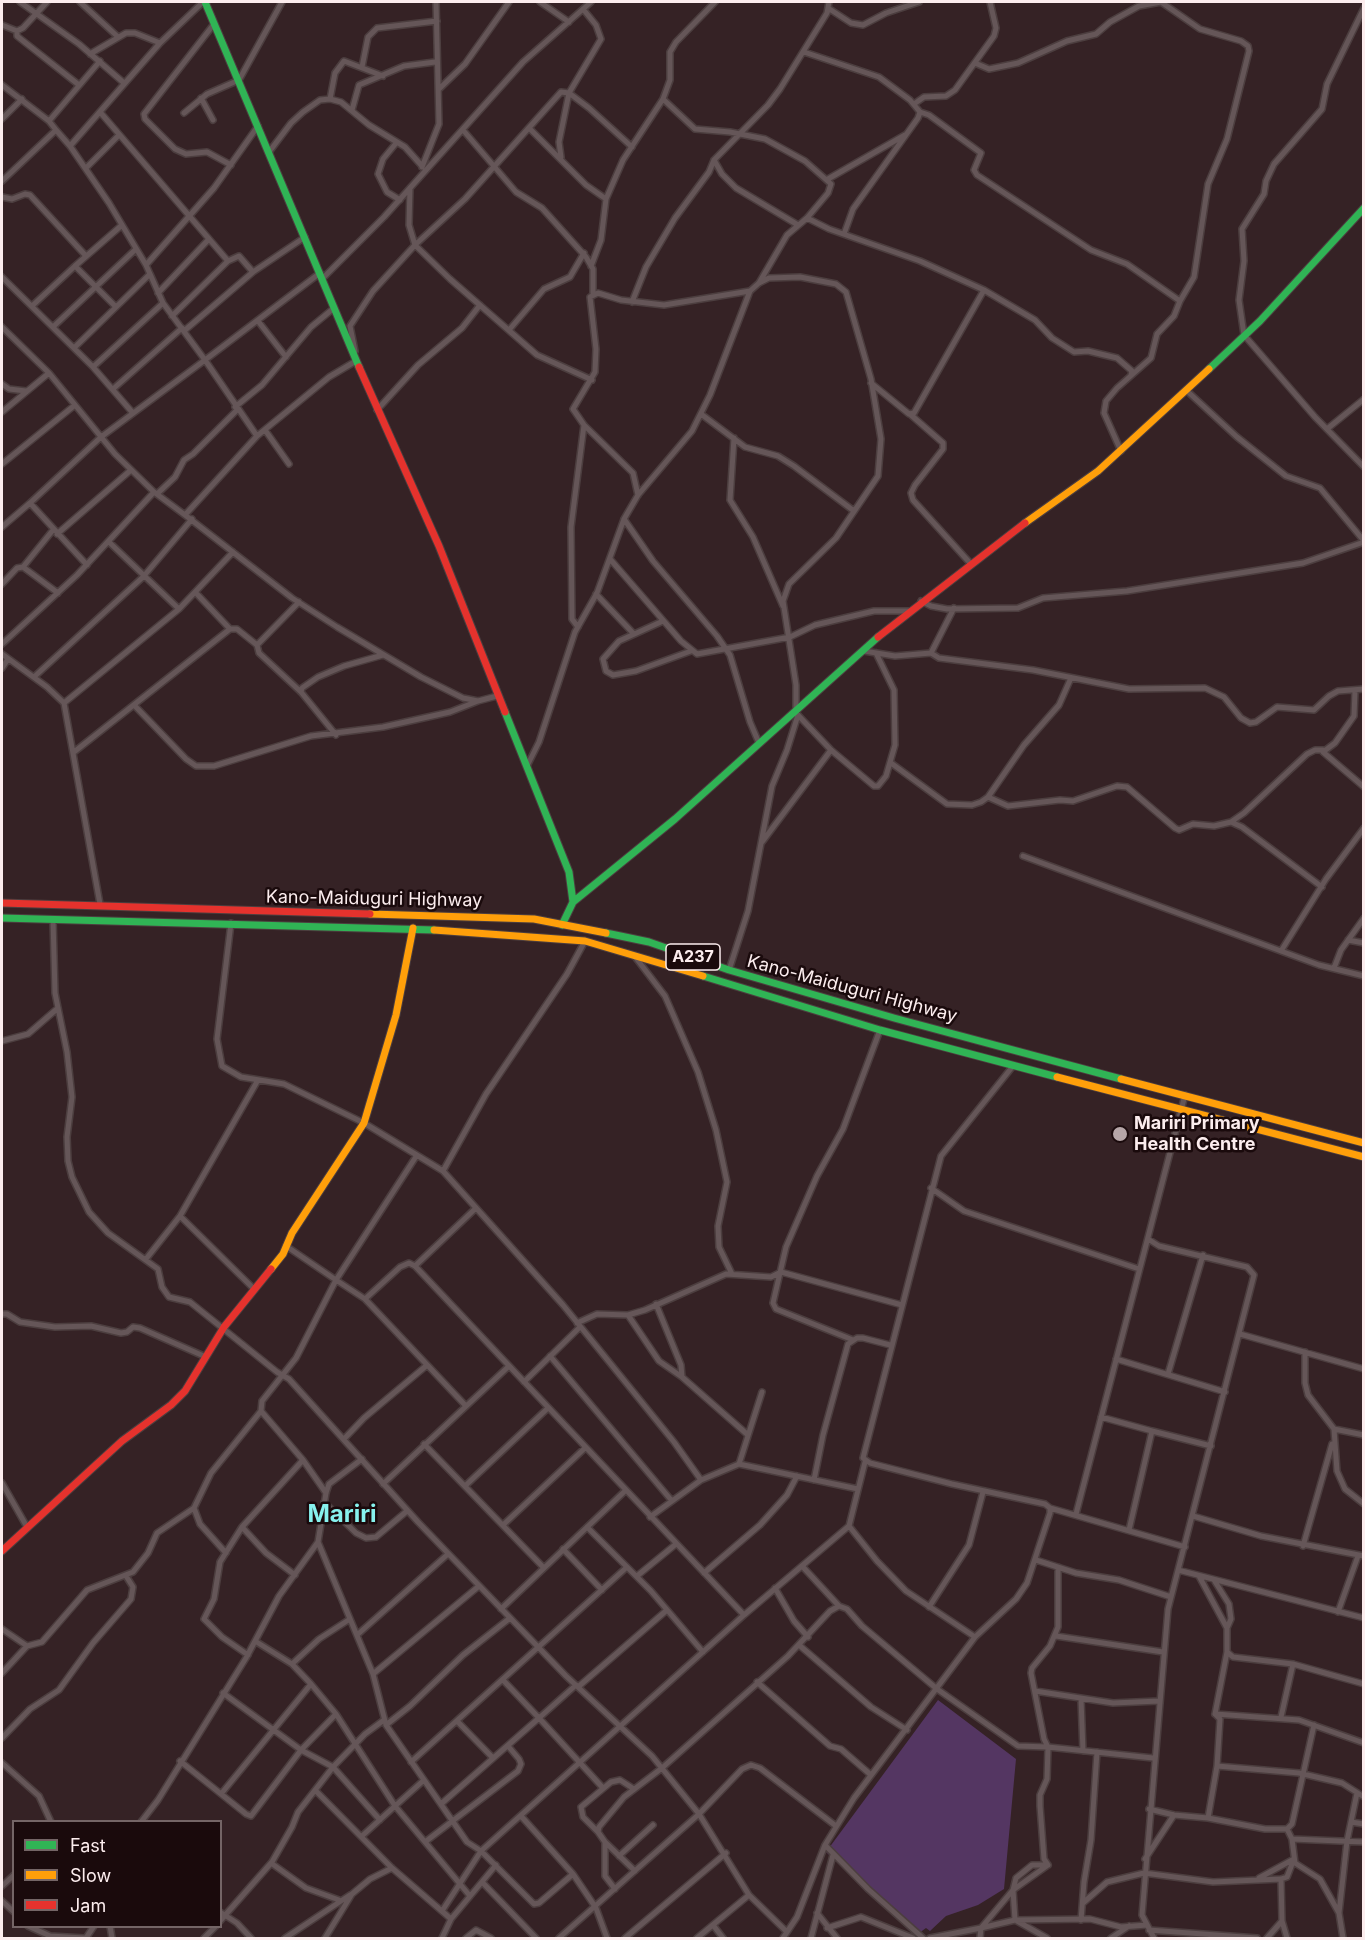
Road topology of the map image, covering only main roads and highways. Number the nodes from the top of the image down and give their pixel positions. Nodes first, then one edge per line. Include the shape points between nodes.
1 (204, 2) edge
2 (1364, 208) edge
3 (573, 902) junction
4 (2, 903) edge
5 (2, 918) edge
6 (562, 925) junction
7 (413, 928) junction
8 (1364, 1143) edge
9 (1364, 1157) edge
10 (2, 1551) edge

1 - 3 main road via 439,546 570,872
2 - 3 main road via 1244,335 1121,451 921,601 797,714
3 - 6 main road
4 - 6 main road, Kano-Maiduguri Highway / A237 via 499,916
5 - 7 main road, Kano-Maiduguri Highway / A237
6 - 8 main road, Kano-Maiduguri Highway / A237 via 649,942 729,970 894,1018
7 - 9 main road, Kano-Maiduguri Highway / A237 via 585,941 880,1030
7 - 10 main road via 396,1015 364,1123 291,1233 283,1254 224,1327 185,1391 122,1441

